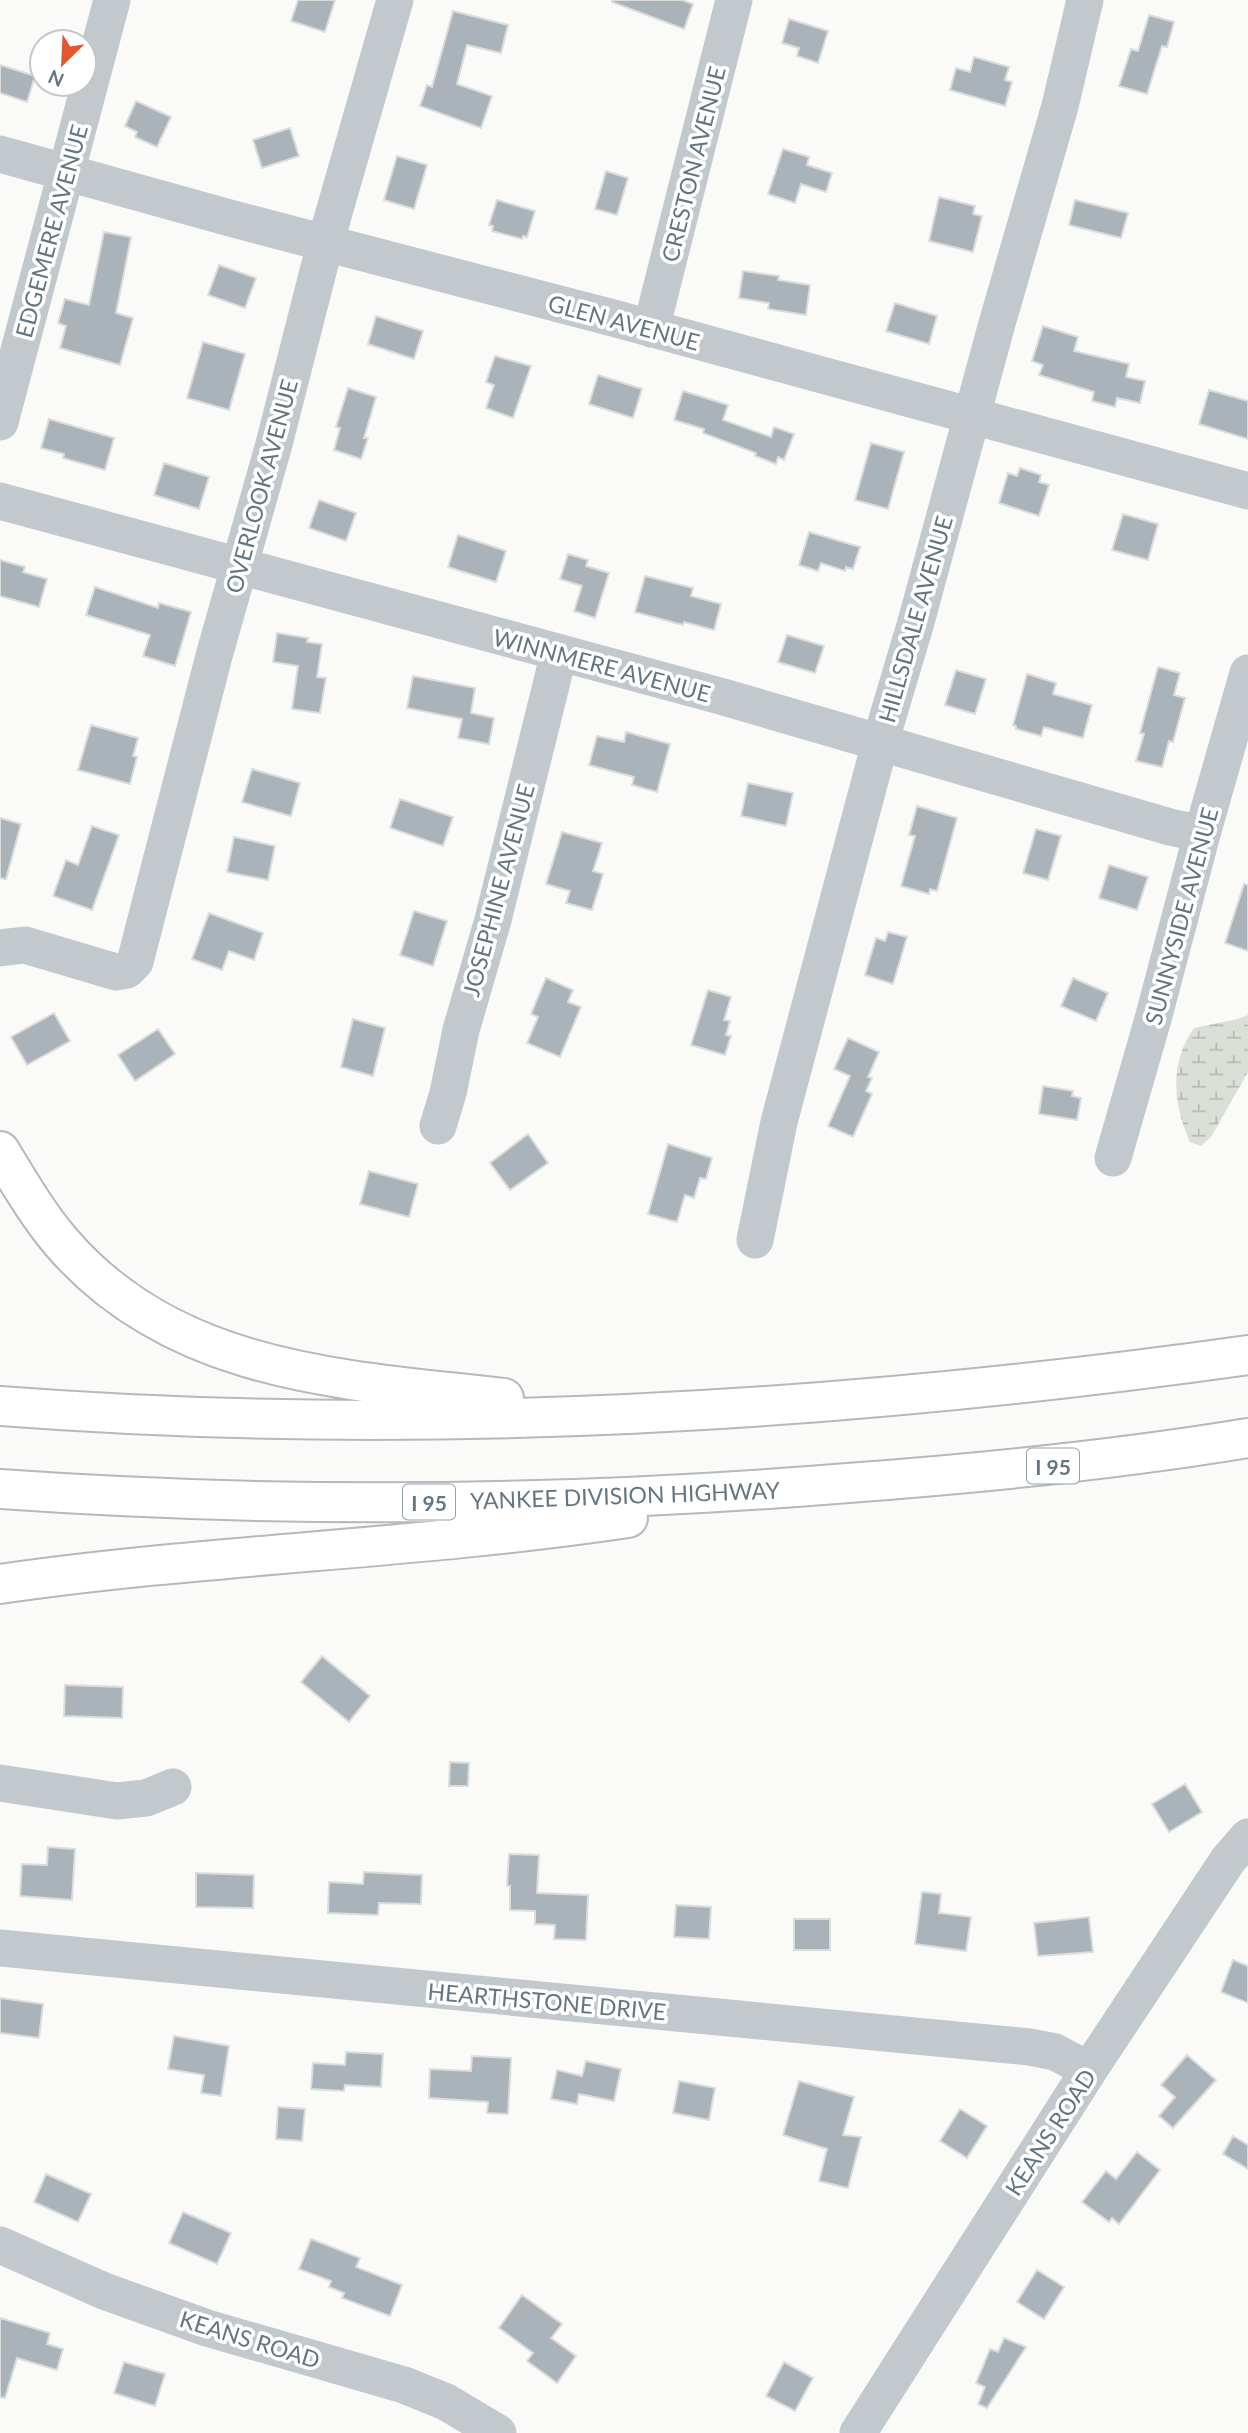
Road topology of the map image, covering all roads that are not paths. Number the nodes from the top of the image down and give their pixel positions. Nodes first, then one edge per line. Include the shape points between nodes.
1 (112, 0) edge
2 (395, 0) edge
3 (734, 0) edge
4 (1085, 0) edge
5 (0, 154) edge
6 (66, 173) junction
7 (325, 244) junction
8 (651, 329) junction
9 (973, 415) junction
10 (0, 422) edge
11 (1248, 491) edge
12 (0, 501) edge
13 (239, 566) junction
14 (559, 653) junction
15 (1248, 673) edge
16 (880, 743) junction
17 (1202, 834) junction
18 (0, 948) edge
19 (438, 1126) dead end
20 (0, 1151) edge
21 (1113, 1158) dead end
22 (755, 1240) dead end
23 (1248, 1354) edge
24 (0, 1406) edge
25 (642, 1414) junction
26 (1248, 1438) edge
27 (858, 1483) junction
28 (0, 1489) edge
29 (0, 1584) edge
30 (0, 1783) edge
31 (173, 1787) dead end
32 (1248, 1836) edge
33 (0, 1948) edge
34 (1090, 2070) junction
35 (0, 2245) edge
36 (498, 2433) edge
37 (858, 2433) edge

1 - 6 street, EDGEMERE AVENUE
2 - 7 street, OVERLOOK AVENUE
3 - 8 street, CRESTON AVENUE
4 - 9 street, HILLSDALE AVENUE
5 - 6 street, GLEN AVENUE
6 - 7 street, GLEN AVENUE
6 - 10 street, EDGEMERE AVENUE
7 - 8 street, GLEN AVENUE
7 - 13 street, OVERLOOK AVENUE
8 - 9 street, GLEN AVENUE
9 - 11 street, GLEN AVENUE
9 - 16 street, HILLSDALE AVENUE
12 - 13 street, WINNMERE AVENUE
13 - 14 street, WINNMERE AVENUE
13 - 18 street, OVERLOOK AVENUE via 136,958 127,970 113,971 24,945
14 - 16 street, WINNMERE AVENUE
14 - 19 street, JOSEPHINE AVENUE
15 - 17 street, SUNNYSIDE AVENUE
16 - 17 street, WINNMERE AVENUE
16 - 22 street, HILLSDALE AVENUE via 779,1122
17 - 21 street, SUNNYSIDE AVENUE
20 - 25 highway via 47,1224 87,1269 141,1312 188,1337 245,1358 311,1374
23 - 25 highway via 966,1390
24 - 25 highway via 332,1420
26 - 27 highway, YANKEE DIVISION HIGHWAY / I 95 via 1062,1465
27 - 28 highway, YANKEE DIVISION HIGHWAY / I 95 via 710,1494 478,1502 205,1499
27 - 29 highway via 572,1527 189,1561
30 - 31 street via 117,1801 146,1798
32 - 34 street, KEANS ROAD
33 - 34 street, HEARTHSTONE DRIVE via 1030,2046 1055,2052
34 - 37 street, KEANS ROAD
35 - 36 street, KEANS ROAD via 104,2291 207,2328 404,2385 446,2402

